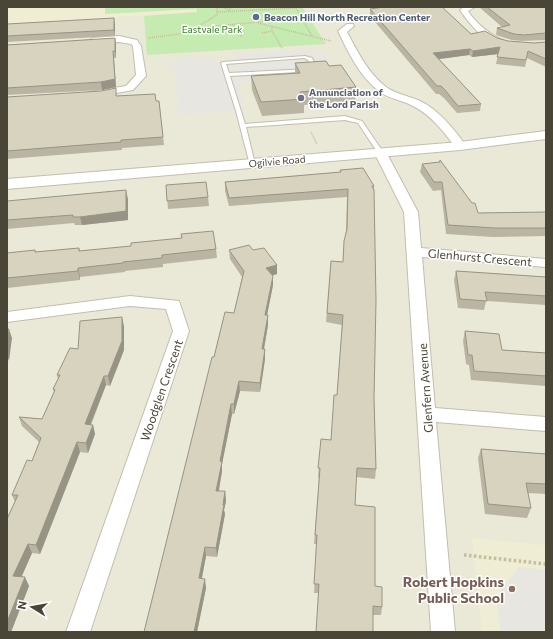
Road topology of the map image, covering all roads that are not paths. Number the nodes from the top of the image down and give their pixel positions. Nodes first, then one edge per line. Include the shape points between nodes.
1 (472, 7) edge
2 (350, 26) dead end
3 (82, 42) edge
4 (507, 46) edge
5 (227, 75) junction
6 (86, 95) edge
7 (243, 126) junction
8 (546, 135) edge
9 (460, 146) junction
10 (380, 152) junction
11 (252, 164) junction
12 (7, 184) edge
13 (414, 252) junction
14 (546, 263) edge
15 (7, 317) edge
16 (427, 414) junction
17 (546, 424) edge
18 (78, 632) edge
19 (443, 632) edge

1 - 4 street via 464,10 468,18 490,38
2 - 9 street via 342,32 379,86 430,112
3 - 6 street via 134,42 137,46 141,76 129,88
5 - 5 lane via 223,63 305,57 310,59 314,66 312,70
5 - 7 lane
7 - 10 lane via 345,118 360,122
7 - 11 lane
8 - 9 street, Ogilvie Road
9 - 10 street, Ogilvie Road
10 - 11 street, Ogilvie Road
10 - 13 street, Glenfern Avenue via 411,212
11 - 12 street, Ogilvie Road
13 - 14 street, Glenhurst Crescent
13 - 16 street, Glenfern Avenue
15 - 18 street, Woodglen Crescent via 130,302 173,305 182,331
16 - 17 street
16 - 19 street, Glenfern Avenue

